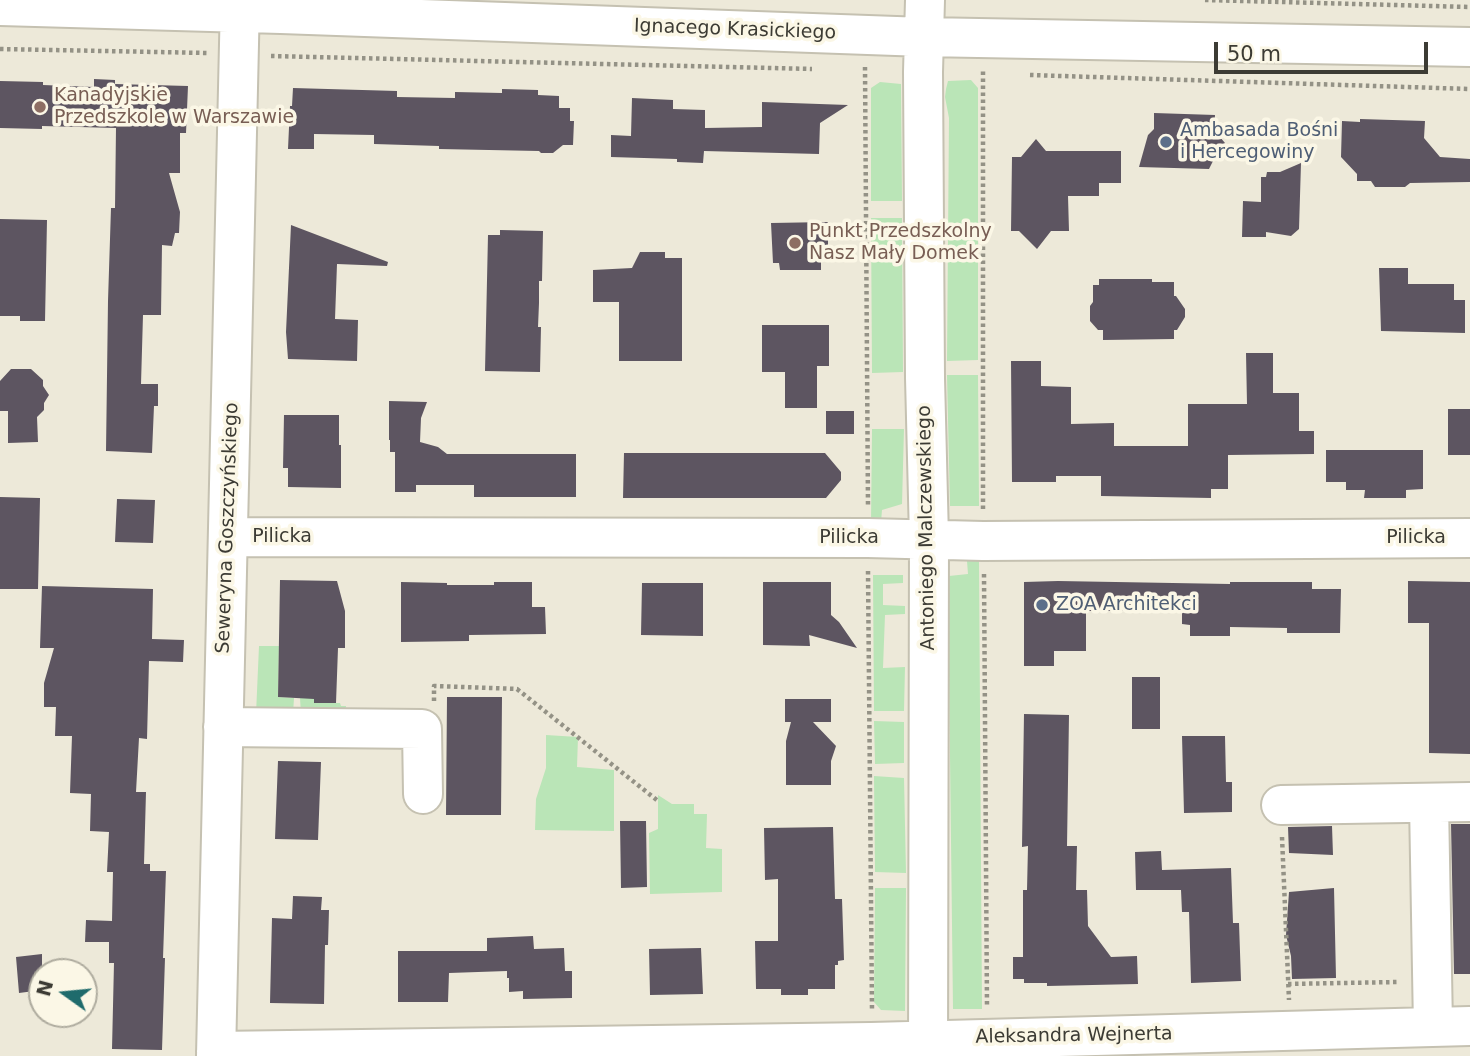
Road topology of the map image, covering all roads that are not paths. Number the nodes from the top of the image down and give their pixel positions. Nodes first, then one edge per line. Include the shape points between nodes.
1 (0, 6) edge
2 (240, 6) edge
3 (924, 18) edge
4 (1470, 47) edge
5 (228, 537) junction
6 (929, 538) junction
7 (1470, 538) edge
8 (223, 727) junction
9 (423, 794) dead end
10 (1470, 802) edge
11 (1429, 803) junction
12 (1281, 805) road end
13 (1452, 1027) edge
14 (928, 1048) edge
15 (216, 1054) edge

1 - 2 street, Ignacego Krasickiego
2 - 3 street, Ignacego Krasickiego
2 - 5 street, Seweryna Goszczyńskiego
3 - 4 street, Ignacego Krasickiego
3 - 6 street, Antoniego Malczewskiego
5 - 6 street, Pilicka
5 - 8 street, Seweryna Goszczyńskiego
6 - 7 street, Pilicka
6 - 14 street, Antoniego Malczewskiego
8 - 9 street via 422,729
8 - 15 street, Seweryna Goszczyńskiego
10 - 11 street
11 - 12 street
11 - 13 street via 1432,981
13 - 14 street, Aleksandra Wejnerta
14 - 15 street, Aleksandra Wejnerta via 857,1042

